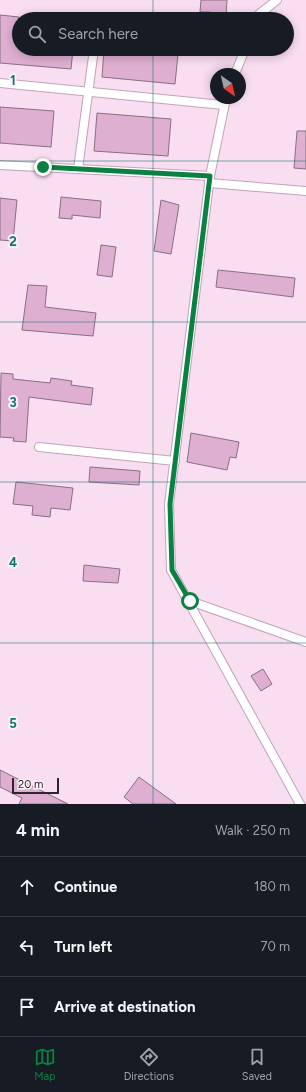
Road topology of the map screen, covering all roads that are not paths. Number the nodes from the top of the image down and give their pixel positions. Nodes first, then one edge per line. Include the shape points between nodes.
1 (277, 0) edge
2 (262, 12) edge
3 (93, 56) edge
4 (242, 56) edge
5 (237, 68) edge
6 (0, 83) edge
7 (88, 91) junction
8 (210, 100) edge
9 (223, 104) edge
10 (0, 165) edge
11 (78, 169) junction
12 (210, 179) junction
13 (306, 191) edge
14 (39, 447) dead end
15 (175, 461) junction
16 (190, 601) junction
17 (306, 642) edge
18 (300, 804) edge

1 - 2 lane
3 - 7 lane
4 - 5 lane
6 - 7 lane
7 - 8 lane
7 - 11 lane
9 - 12 lane
10 - 11 lane
11 - 12 lane
12 - 13 lane
12 - 15 lane
14 - 15 lane
15 - 16 lane via 170,504 172,570
16 - 17 lane
16 - 18 lane

